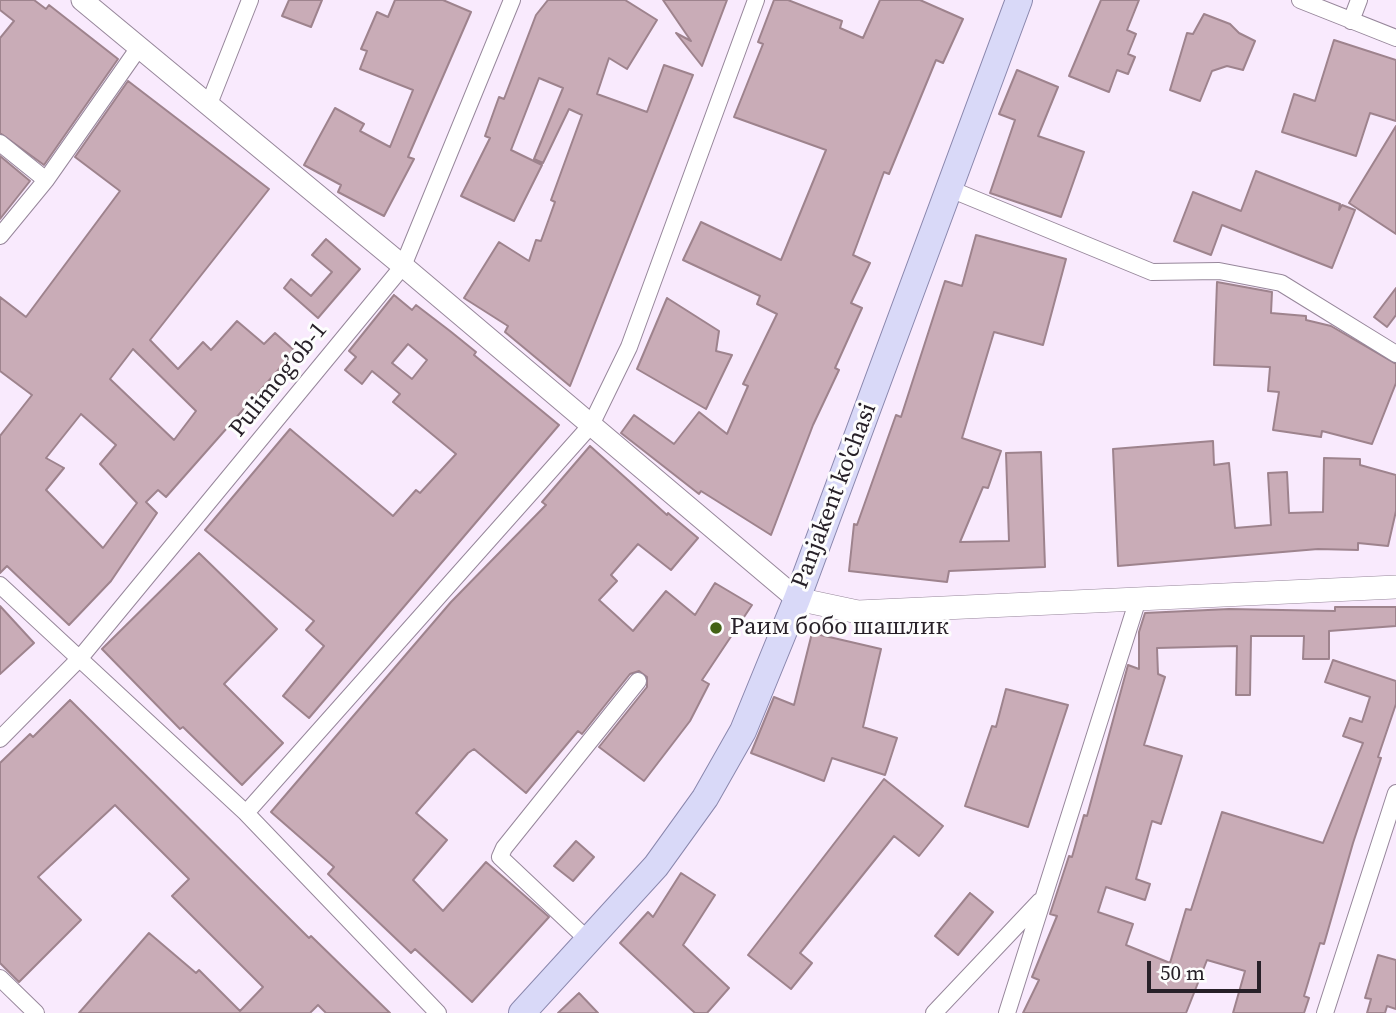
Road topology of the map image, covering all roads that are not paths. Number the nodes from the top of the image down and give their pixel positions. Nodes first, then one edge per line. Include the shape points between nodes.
1 (250, 0) edge
2 (512, 0) edge
3 (756, 0) edge
4 (1020, 0) edge
5 (1300, 0) edge
6 (1359, 0) edge
7 (89, 3) edge
8 (1351, 21) junction
9 (1396, 38) edge
10 (140, 46) junction
11 (209, 104) junction
12 (0, 143) edge
13 (46, 180) junction
14 (950, 190) junction
15 (0, 236) edge
16 (403, 266) junction
17 (1396, 354) edge
18 (591, 425) junction
19 (0, 585) edge
20 (1396, 587) edge
21 (797, 599) junction
22 (1138, 599) junction
23 (80, 658) junction
24 (638, 681) dead end
25 (0, 739) edge
26 (1396, 793) edge
27 (246, 813) junction
28 (1044, 896) junction
29 (588, 940) junction
30 (0, 978) edge
31 (36, 1013) edge
32 (438, 1013) edge
33 (522, 1013) edge
34 (934, 1013) edge
35 (1007, 1013) edge
36 (1325, 1013) edge

1 - 11 street
2 - 16 street, Pulimog’ob-1
3 - 18 street via 629,347
4 - 14 main road, Panjakent ko'chasi
5 - 8 street
6 - 8 street
7 - 10 street
8 - 9 street
10 - 11 street
10 - 13 street
11 - 16 street
12 - 13 street
13 - 15 street
14 - 17 street via 1152,272 1219,271 1281,283
14 - 21 main road, Panjakent ko'chasi
16 - 18 street
16 - 23 street, Pulimog’ob-1
18 - 21 street
18 - 27 street
19 - 23 street
20 - 22 main road
21 - 22 main road via 858,612
21 - 29 main road, Panjakent ko'chasi via 726,765 656,866
22 - 28 street
23 - 25 street, Pulimog’ob-1
23 - 27 street
24 - 29 street via 500,857
26 - 36 street
27 - 32 street
28 - 34 street
28 - 35 street
29 - 33 main road, Panjakent ko'chasi
30 - 31 street

